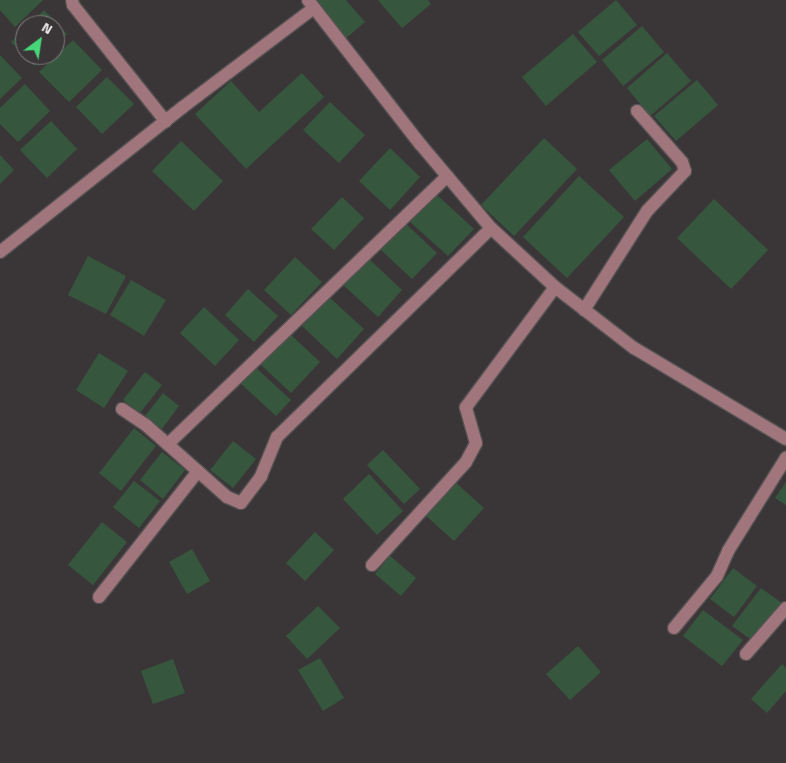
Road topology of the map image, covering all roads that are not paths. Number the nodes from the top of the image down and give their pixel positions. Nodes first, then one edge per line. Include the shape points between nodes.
1 (72, 0) edge
2 (311, 4) edge
3 (637, 111) dead end
4 (166, 122) junction
5 (447, 176) junction
6 (491, 228) junction
7 (0, 252) edge
8 (555, 288) junction
9 (584, 310) junction
10 (122, 409) dead end
11 (786, 439) edge
12 (168, 444) junction
13 (786, 458) edge
14 (198, 471) junction
15 (372, 565) dead end
16 (99, 597) dead end
17 (786, 608) edge
18 (674, 628) dead end
19 (746, 654) dead end

1 - 4 street
2 - 4 street
2 - 5 street
3 - 9 street via 682,162 685,171 647,211
4 - 7 street
5 - 6 street
5 - 12 street
6 - 8 street
6 - 14 street via 278,436 261,476 241,503 227,497
8 - 9 street
8 - 15 street via 466,406 476,443 466,462
9 - 11 street via 634,348
10 - 12 street
12 - 14 street
13 - 18 street via 728,551 717,576
14 - 16 street
17 - 19 street

